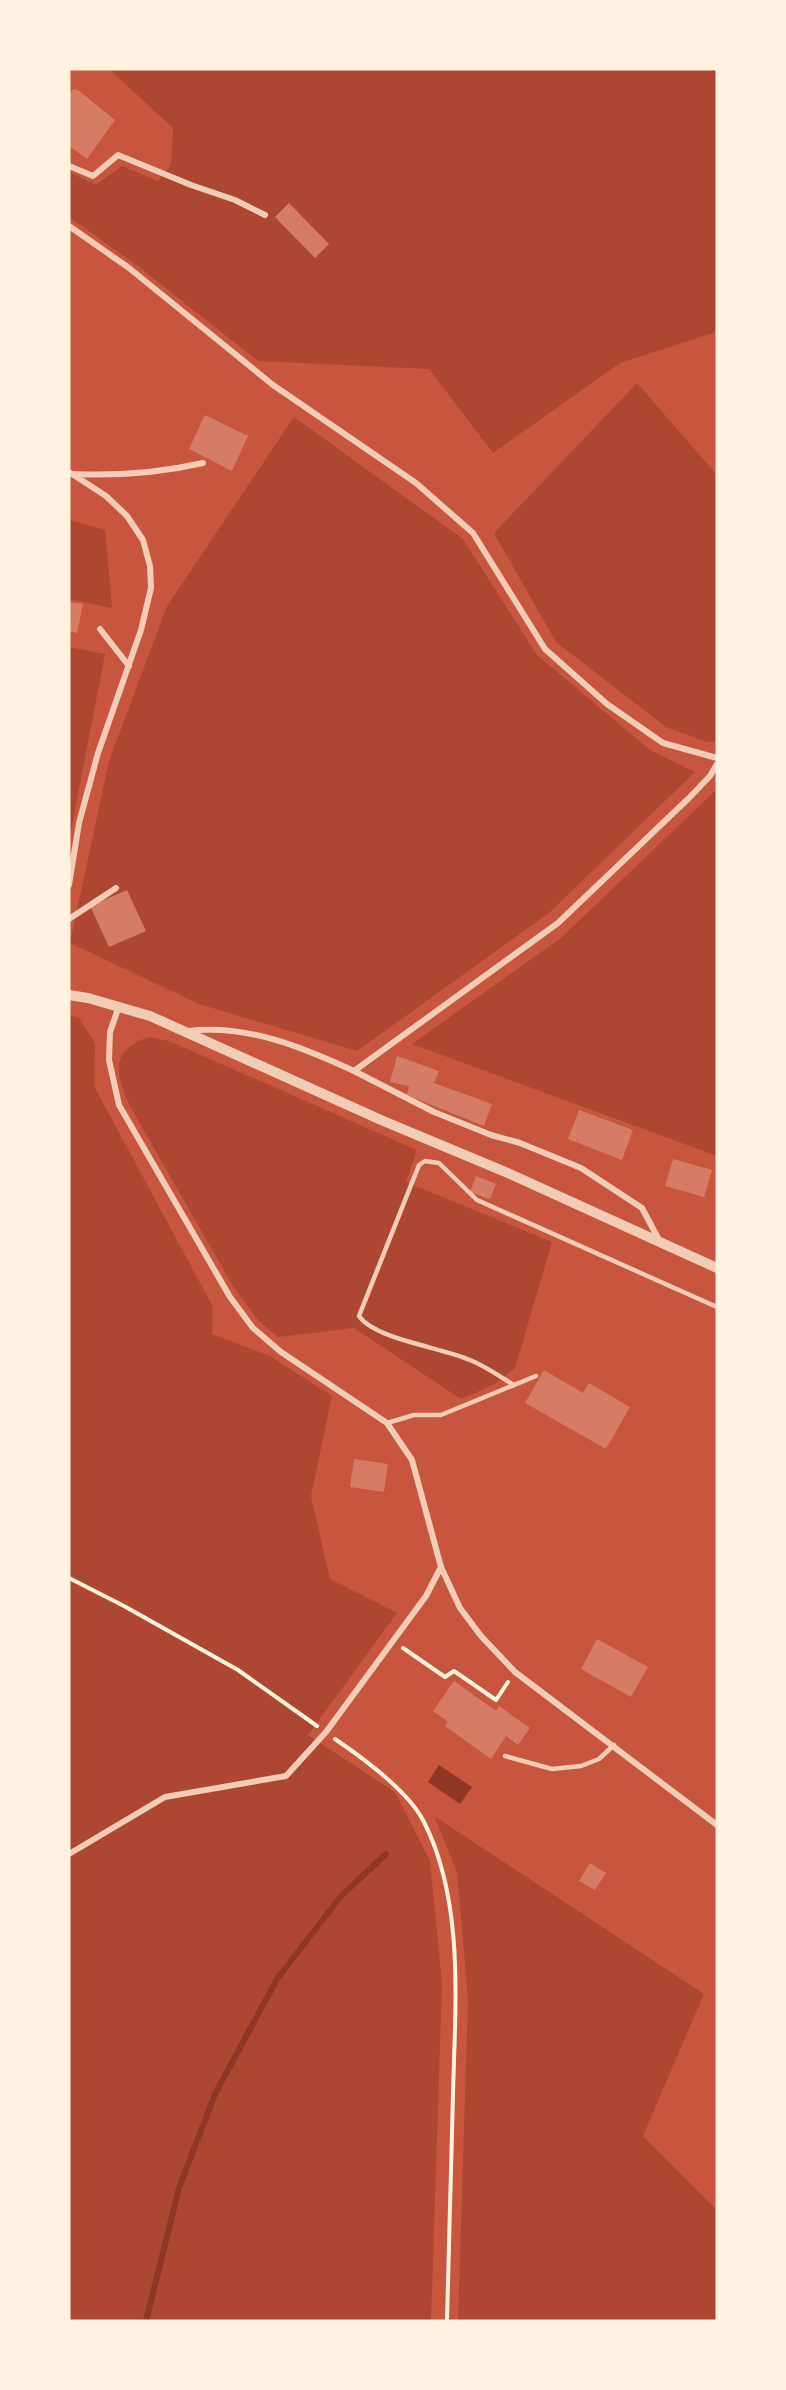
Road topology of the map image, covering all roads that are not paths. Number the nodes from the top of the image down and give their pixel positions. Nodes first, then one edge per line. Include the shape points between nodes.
1 (69, 166) edge
2 (266, 215) dead end
3 (69, 226) edge
4 (203, 463) dead end
5 (71, 473) edge
6 (100, 629) dead end
7 (129, 666) junction
8 (717, 758) edge
9 (717, 764) edge
10 (69, 885) edge
11 (116, 888) dead end
12 (69, 919) edge
13 (69, 995) edge
14 (119, 1006) junction
15 (185, 1032) junction
16 (354, 1071) junction
17 (660, 1243) junction
18 (717, 1268) edge
19 (717, 1307) edge
20 (536, 1376) dead end
21 (514, 1385) junction
22 (387, 1422) junction
23 (441, 1567) junction
24 (614, 1745) junction
25 (505, 1756) dead end
26 (717, 1825) edge
27 (69, 1854) edge

1 - 2 street via 93,176 118,155
3 - 8 street via 129,268 273,385 416,483 473,533 545,649 607,704 663,742
4 - 5 street via 109,475
5 - 7 street via 106,496 127,516 143,540 151,588
6 - 7 street
7 - 10 street via 98,753 79,823
9 - 16 street via 689,798 558,923
11 - 12 street
13 - 14 street
14 - 15 street
14 - 22 street via 110,1032 109,1060 119,1105 230,1297 253,1328 281,1353
15 - 16 street via 222,1029 251,1033 314,1053
15 - 17 street
16 - 17 street via 434,1112 581,1168 642,1208
17 - 18 street
19 - 21 lane via 477,1200 439,1163 425,1161 419,1166 359,1316 364,1323 384,1332 470,1360
20 - 21 lane
21 - 22 lane via 441,1415 414,1415
22 - 23 street via 412,1460
23 - 24 street via 460,1608 515,1672
23 - 27 street via 426,1596 326,1732 286,1776 165,1797
24 - 25 lane via 599,1759 581,1766 552,1769
24 - 26 street

